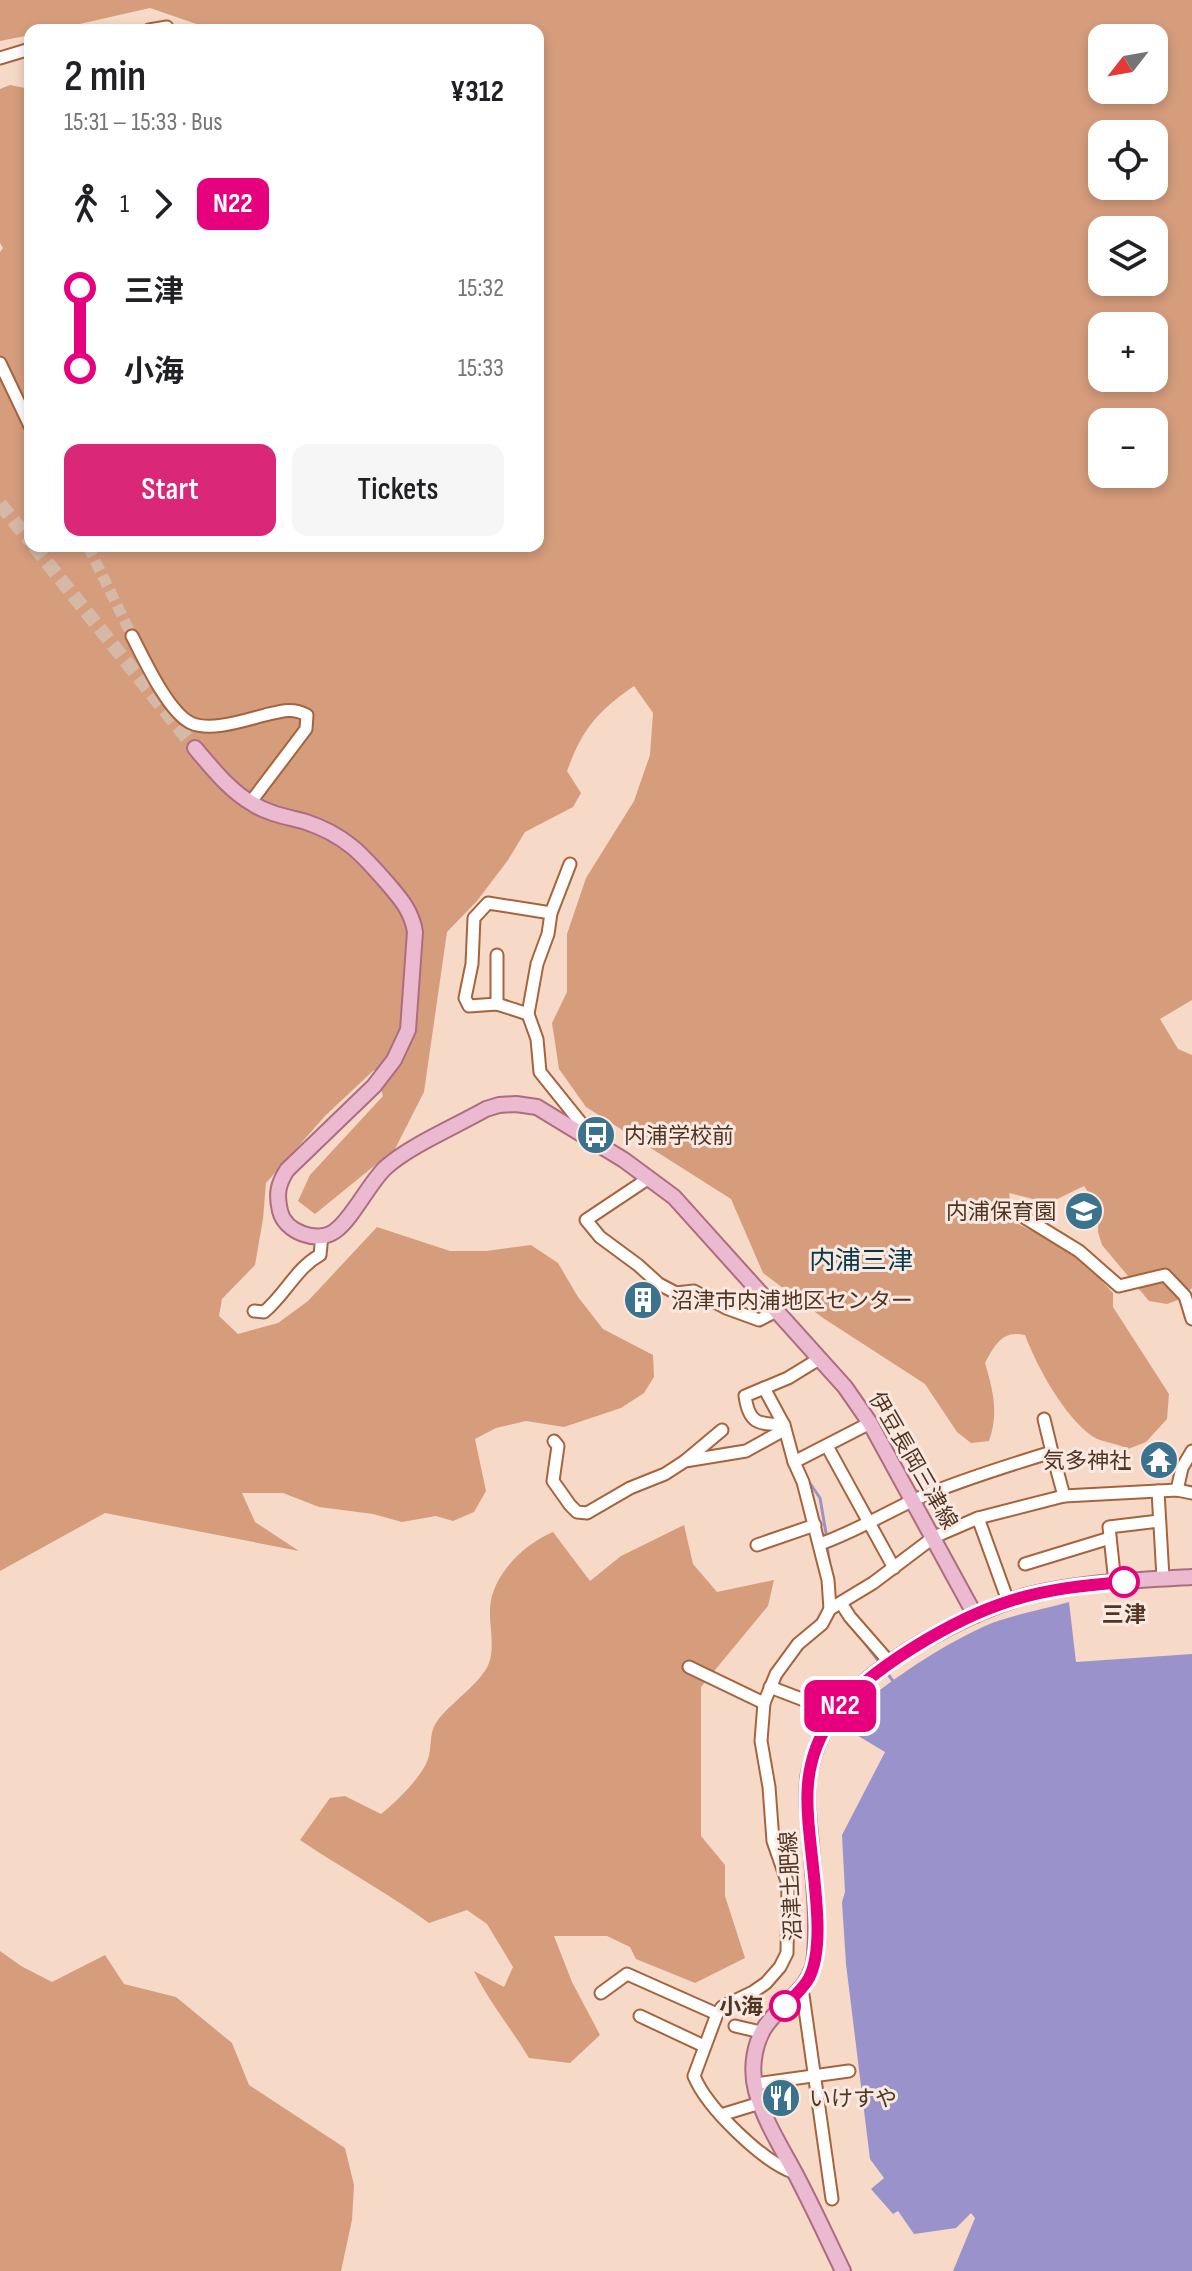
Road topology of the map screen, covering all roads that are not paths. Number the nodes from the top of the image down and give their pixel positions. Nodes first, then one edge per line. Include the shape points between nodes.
1 (24, 51) edge
2 (0, 58) edge
3 (0, 363) edge
4 (24, 413) edge
5 (132, 636) tunnel mouth
6 (195, 748) tunnel mouth
7 (250, 803) junction
8 (570, 864) dead end
9 (551, 913) junction
10 (497, 955) dead end
11 (497, 1004) junction
12 (528, 1014) junction
13 (589, 1138) junction
14 (649, 1178) junction
15 (1017, 1213) dead end
16 (322, 1235) junction
17 (254, 1311) dead end
18 (776, 1311) junction
19 (1192, 1319) edge
20 (819, 1359) junction
21 (764, 1388) junction
22 (1044, 1419) dead end
23 (870, 1423) junction
24 (784, 1427) junction
25 (722, 1430) dead end
26 (554, 1441) dead end
27 (827, 1446) junction
28 (1192, 1451) edge
29 (1052, 1452) junction
30 (685, 1461) junction
31 (794, 1462) junction
32 (1177, 1490) junction
33 (1158, 1491) junction
34 (1192, 1493) edge
35 (1064, 1496) junction
36 (913, 1501) junction
37 (978, 1518) junction
38 (1159, 1521) junction
39 (868, 1524) junction
40 (815, 1525) junction
41 (934, 1537) junction
42 (1110, 1538) junction
43 (820, 1544) junction
44 (757, 1545) dead end
45 (1025, 1564) dead end
46 (894, 1568) junction
47 (1192, 1577) edge
48 (1163, 1578) junction
49 (1115, 1583) junction
50 (1008, 1601) junction
51 (836, 1606) junction
52 (975, 1615) junction
53 (891, 1664) junction
54 (689, 1667) dead end
55 (770, 1687) junction
56 (764, 1703) junction
57 (838, 1709) junction
58 (802, 1988) junction
59 (601, 1993) dead end
60 (717, 2014) junction
61 (640, 2016) dead end
62 (735, 2026) dead end
63 (761, 2032) junction
64 (704, 2046) junction
65 (849, 2071) dead end
66 (816, 2075) junction
67 (755, 2084) junction
68 (760, 2103) junction
69 (721, 2115) junction
70 (795, 2173) junction
71 (832, 2199) dead end
72 (843, 2271) edge

1 - 2 street
3 - 4 street
5 - 7 street via 171,705 192,723 220,726 282,710 307,715 306,729
6 - 7 main road
7 - 16 main road via 333,833 359,849 413,920 408,1030 394,1060 278,1183 283,1220 296,1232
8 - 9 street
9 - 11 street via 488,903 474,918 465,998 469,1006
9 - 12 street
10 - 11 street
11 - 12 street
12 - 13 street via 540,1072
13 - 14 main road, 伊豆長岡三津線
13 - 16 main road, 伊豆長岡三津線 via 537,1107 486,1109 387,1167 335,1231
14 - 18 main road, 伊豆長岡三津線 via 674,1197
14 - 18 street via 586,1220 600,1237 676,1293 694,1291 759,1320
15 - 19 street via 1079,1251 1119,1286 1165,1275 1185,1296
16 - 17 street via 320,1255 306,1262 280,1299 264,1312
18 - 20 main road, 伊豆長岡三津線
20 - 21 street
20 - 23 main road, 伊豆長岡三津線
21 - 24 street
21 - 24 street via 745,1396 749,1415 757,1423
22 - 29 street
23 - 27 street
23 - 36 main road, 伊豆長岡三津線
24 - 30 street via 746,1451
24 - 31 street
25 - 30 street
26 - 30 street via 558,1446 553,1481 577,1512 587,1513
27 - 31 street
27 - 39 street
28 - 32 street
29 - 35 street
29 - 36 street
31 - 40 street
32 - 33 street
32 - 34 street
33 - 35 street
33 - 38 street
35 - 37 street
36 - 39 street
36 - 41 main road, 伊豆長岡三津線
37 - 41 street
37 - 50 street
38 - 42 street via 1109,1527
38 - 48 street
39 - 43 street
39 - 46 street
40 - 43 street
40 - 44 street
41 - 46 street
41 - 52 main road, 伊豆長岡三津線
42 - 45 street
42 - 49 street
43 - 51 street
46 - 51 street
47 - 48 main road, 沼津土肥線
48 - 49 main road, 沼津土肥線
49 - 50 main road, 沼津土肥線
50 - 52 main road, 沼津土肥線
51 - 53 street
51 - 55 street via 788,1656
52 - 53 main road, 沼津土肥線
53 - 57 main road, 沼津土肥線
54 - 56 street
55 - 56 street
55 - 57 street
56 - 60 street via 761,1741 773,1841 788,1884 787,1953 766,1983
57 - 58 main road, 沼津土肥線 via 818,1744 808,1786 816,1943 811,1973
58 - 63 main road, 沼津土肥線
58 - 66 street
59 - 60 street via 627,1974
60 - 64 street
61 - 64 street
62 - 63 street
63 - 67 main road via 754,2056
64 - 69 street via 694,2076
65 - 66 street
66 - 67 street
66 - 71 street
67 - 68 main road
68 - 69 street
68 - 70 main road
69 - 70 street via 779,2168
70 - 72 main road

